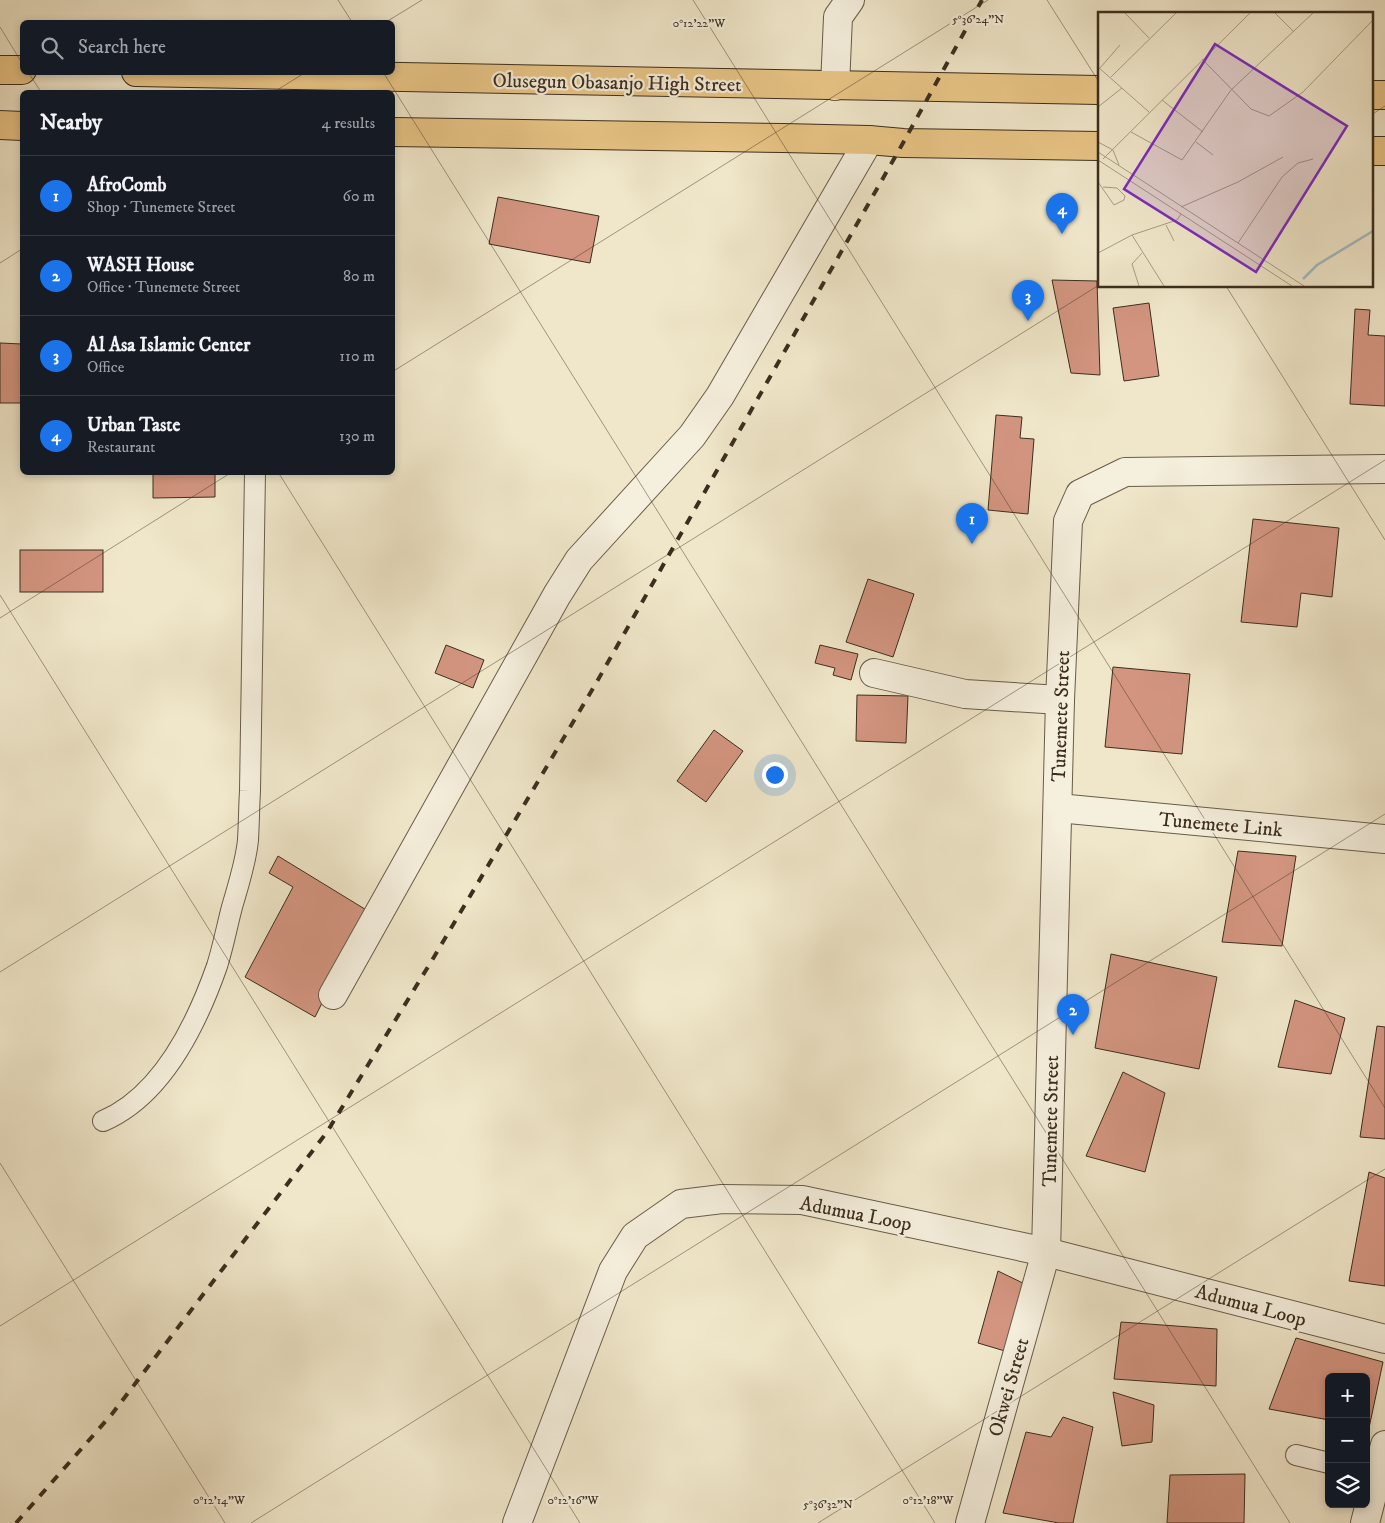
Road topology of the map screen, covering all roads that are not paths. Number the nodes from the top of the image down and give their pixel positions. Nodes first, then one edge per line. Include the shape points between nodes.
1 (850, 0) edge
2 (0, 70) edge
3 (20, 70) edge
4 (286, 75) edge
5 (835, 86) junction
6 (1098, 90) edge
7 (1372, 95) edge
8 (1385, 95) edge
9 (0, 126) edge
10 (20, 126) edge
11 (395, 132) edge
12 (869, 140) junction
13 (1098, 146) edge
14 (1372, 151) edge
15 (1385, 151) edge
16 (1385, 469) edge
17 (255, 475) edge
18 (874, 673) dead end
19 (1060, 700) junction
20 (1058, 808) junction
21 (1385, 839) edge
22 (333, 995) dead end
23 (103, 1121) dead end
24 (1046, 1252) junction
25 (1385, 1339) edge
26 (1385, 1445) edge
27 (1296, 1455) dead end
28 (1325, 1463) edge
29 (1372, 1475) edge
30 (517, 1523) edge
31 (970, 1523) edge
32 (1365, 1523) edge

1 - 5 street via 838,17
2 - 3 main road
4 - 5 main road, Olusegun Obasanjo High Street
5 - 6 main road, Olusegun Obasanjo High Street
7 - 8 main road
9 - 10 main road
11 - 12 main road
12 - 13 main road
12 - 22 street via 720,396 692,436 579,560 557,595
14 - 15 main road
16 - 19 street, Tunemete Street via 1125,472 1080,494 1068,521
17 - 23 lane via 248,842 217,964 197,1016 166,1068 146,1091 115,1116
18 - 19 street via 965,694
19 - 20 street, Tunemete Street
20 - 21 street, Tunemete Link
20 - 24 street, Tunemete Street
24 - 25 street, Adumua Loop
24 - 30 street, Adumua Loop via 802,1200 722,1199 681,1204 635,1236 613,1271
24 - 31 street, Okwei Street
26 - 29 street
27 - 28 lane
29 - 32 street

